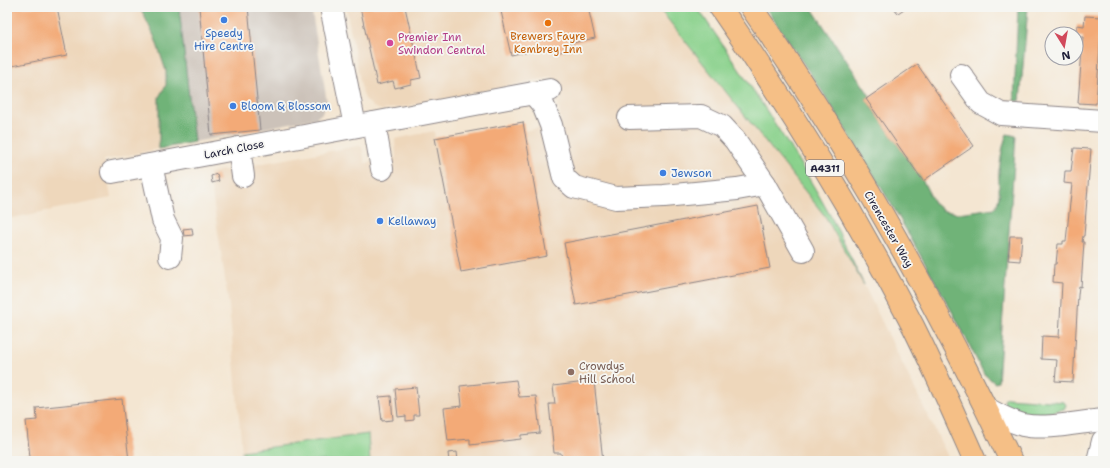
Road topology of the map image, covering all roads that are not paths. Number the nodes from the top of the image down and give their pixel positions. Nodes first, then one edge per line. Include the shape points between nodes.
1 (331, 7) edge
2 (720, 7) edge
3 (751, 7) edge
4 (961, 75) dead end
5 (629, 118) dead end
6 (1103, 121) edge
7 (364, 124) junction
8 (239, 148) junction
9 (151, 165) junction
10 (382, 169) dead end
11 (112, 172) dead end
12 (243, 176) dead end
13 (765, 184) junction
14 (163, 220) dead end
15 (803, 251) dead end
16 (986, 408) junction
17 (1103, 420) edge
18 (975, 461) edge
19 (1011, 461) edge

1 - 7 street
2 - 18 main road, A4311 via 802,130 883,269 933,368
3 - 16 main road, Cirencester Way / A4311 via 789,62 861,180 938,313
4 - 6 street via 981,103 1002,114
5 - 13 street via 701,116 722,126
7 - 8 street, Larch Close
7 - 10 street
7 - 13 street, Larch Close via 541,91 564,178 574,187 616,198 708,192
8 - 9 street, Larch Close
8 - 12 street
9 - 11 street, Larch Close
9 - 14 street
13 - 15 street
16 - 17 street via 1028,426
16 - 19 main road, Cirencester Way / A4311

